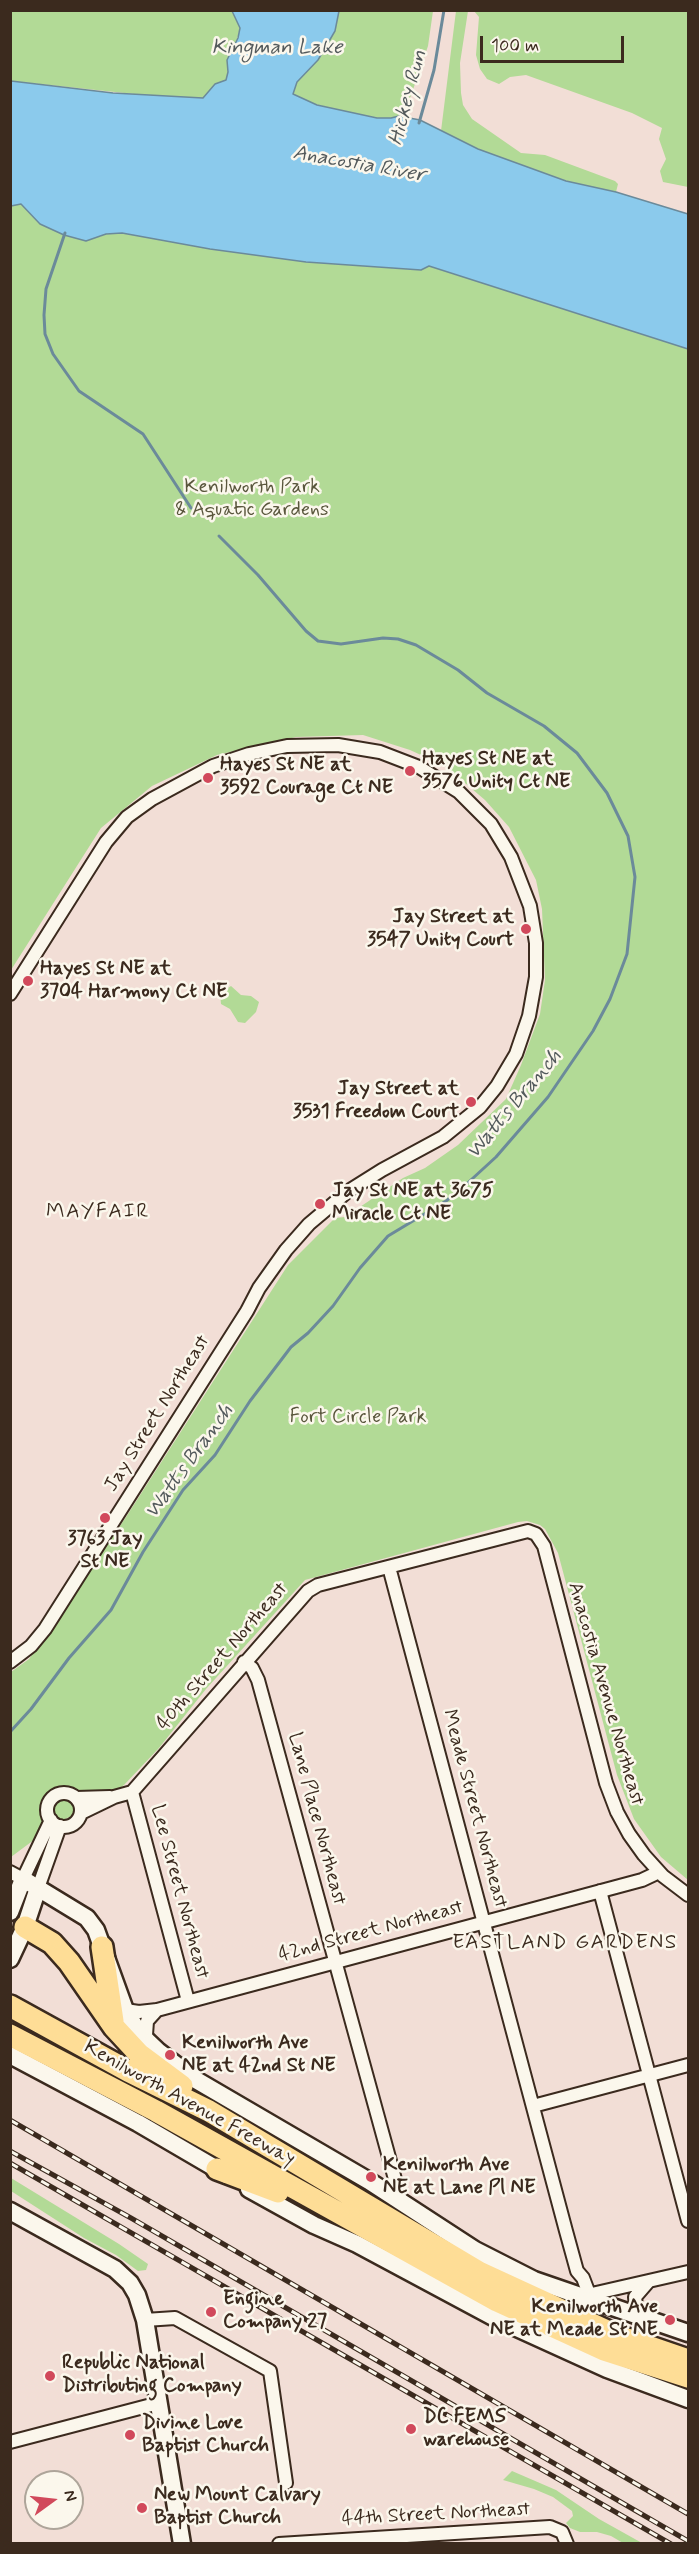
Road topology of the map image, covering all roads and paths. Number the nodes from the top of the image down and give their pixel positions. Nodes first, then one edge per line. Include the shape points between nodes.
1 (10, 994) edge
2 (518, 1532) joint
3 (389, 1567) junction
4 (10, 1662) edge
5 (244, 1662) junction
6 (132, 1792) junction
7 (114, 1797) junction
8 (76, 1798) junction
9 (81, 1813) junction
10 (56, 1823) junction
11 (659, 1872) junction
12 (17, 1876) edge
13 (38, 1888) junction
14 (600, 1891) junction
15 (688, 1895) edge
16 (15, 1920) edge
17 (484, 1922) junction
18 (102, 1947) joint
19 (10, 1959) edge
20 (334, 1962) junction
21 (188, 2001) junction
22 (17, 2010) edge
23 (157, 2010) junction
24 (120, 2019) junction
25 (11, 2042) edge
26 (148, 2044) junction
27 (688, 2065) edge
28 (650, 2076) junction
29 (533, 2106) junction
30 (209, 2111) junction
31 (389, 2164) junction
32 (217, 2169) junction
33 (369, 2181) junction
34 (401, 2201) junction
35 (330, 2209) junction
36 (10, 2211) edge
37 (688, 2221) edge
38 (577, 2271) junction
39 (688, 2272) edge
40 (648, 2282) junction
41 (583, 2295) junction
42 (637, 2315) junction
43 (145, 2320) junction
44 (592, 2324) junction
45 (688, 2333) edge
46 (688, 2346) edge
47 (688, 2360) edge
48 (688, 2377) edge
49 (688, 2399) edge
50 (159, 2403) junction
51 (10, 2442) edge
52 (286, 2483) dead end
53 (182, 2544) edge
54 (279, 2544) edge
55 (567, 2544) edge

1 - 4 street, Jay Street Northeast via 127,817 184,781 231,759 287,747 338,745 387,754 431,773 469,801 502,841 520,878 534,929 536,977 526,1026 512,1062 486,1100 432,1145 347,1192 309,1224 273,1267 60,1606 38,1638
2 - 3 street, 40th Street Northeast
2 - 11 street, Anacostia Avenue Northeast via 532,1532 542,1541 610,1793 629,1834
3 - 5 street, 40th Street Northeast via 308,1590
3 - 17 street, Meade Street Northeast
5 - 6 street, 40th Street Northeast
5 - 20 street, Lane Place Northeast via 258,1680
6 - 7 street
6 - 21 street, Lee Street Northeast
7 - 8 street
7 - 9 street
8 - 9 street
8 - 10 street via 67,1793 52,1799 48,1809
9 - 10 street via 71,1825
10 - 12 street
10 - 13 street
11 - 14 street, 42nd Street Northeast
11 - 15 street, Anacostia Avenue Northeast
12 - 13 main road
12 - 16 main road
13 - 16 main road
13 - 18 main road via 87,1918
14 - 17 street, 42nd Street Northeast
14 - 28 street
16 - 19 main road
16 - 24 highway via 52,1943
17 - 20 street, 42nd Street Northeast
17 - 29 street, Meade Street Northeast
18 - 24 highway via 107,1992
20 - 21 street, 42nd Street Northeast
20 - 31 street, Lane Place Northeast
21 - 23 street, 42nd Street Northeast
22 - 30 highway, Kenilworth Avenue Freeway
23 - 24 street, 42nd Street Northeast
23 - 26 street via 147,2021
24 - 26 main road
24 - 30 highway via 139,2055 188,2090
25 - 32 main road
25 - 35 highway, Kenilworth Avenue Freeway via 156,2111
26 - 33 main road via 196,2080
27 - 28 street
28 - 29 street
28 - 37 street
29 - 38 street, Meade Street Northeast
30 - 44 highway, Kenilworth Avenue Freeway via 479,2272
31 - 33 street via 380,2177
31 - 34 street, Lane Place Northeast
32 - 35 highway
32 - 49 main road via 314,2225 497,2319 607,2369
33 - 34 main road
34 - 41 main road via 475,2250 534,2280
35 - 48 highway, Kenilworth Avenue Freeway via 497,2301 604,2350
36 - 43 main road via 115,2269 130,2283
38 - 41 street
38 - 41 street, Meade Street Northeast via 583,2278
39 - 40 street
40 - 41 street
40 - 42 street via 635,2297
41 - 42 main road
42 - 45 main road
43 - 50 main road
43 - 52 street via 175,2318 270,2371
44 - 46 highway via 639,2331
44 - 47 highway, Kenilworth Avenue Freeway
50 - 51 street
50 - 53 main road
54 - 55 street, 44th Street Northeast via 550,2528 559,2530

